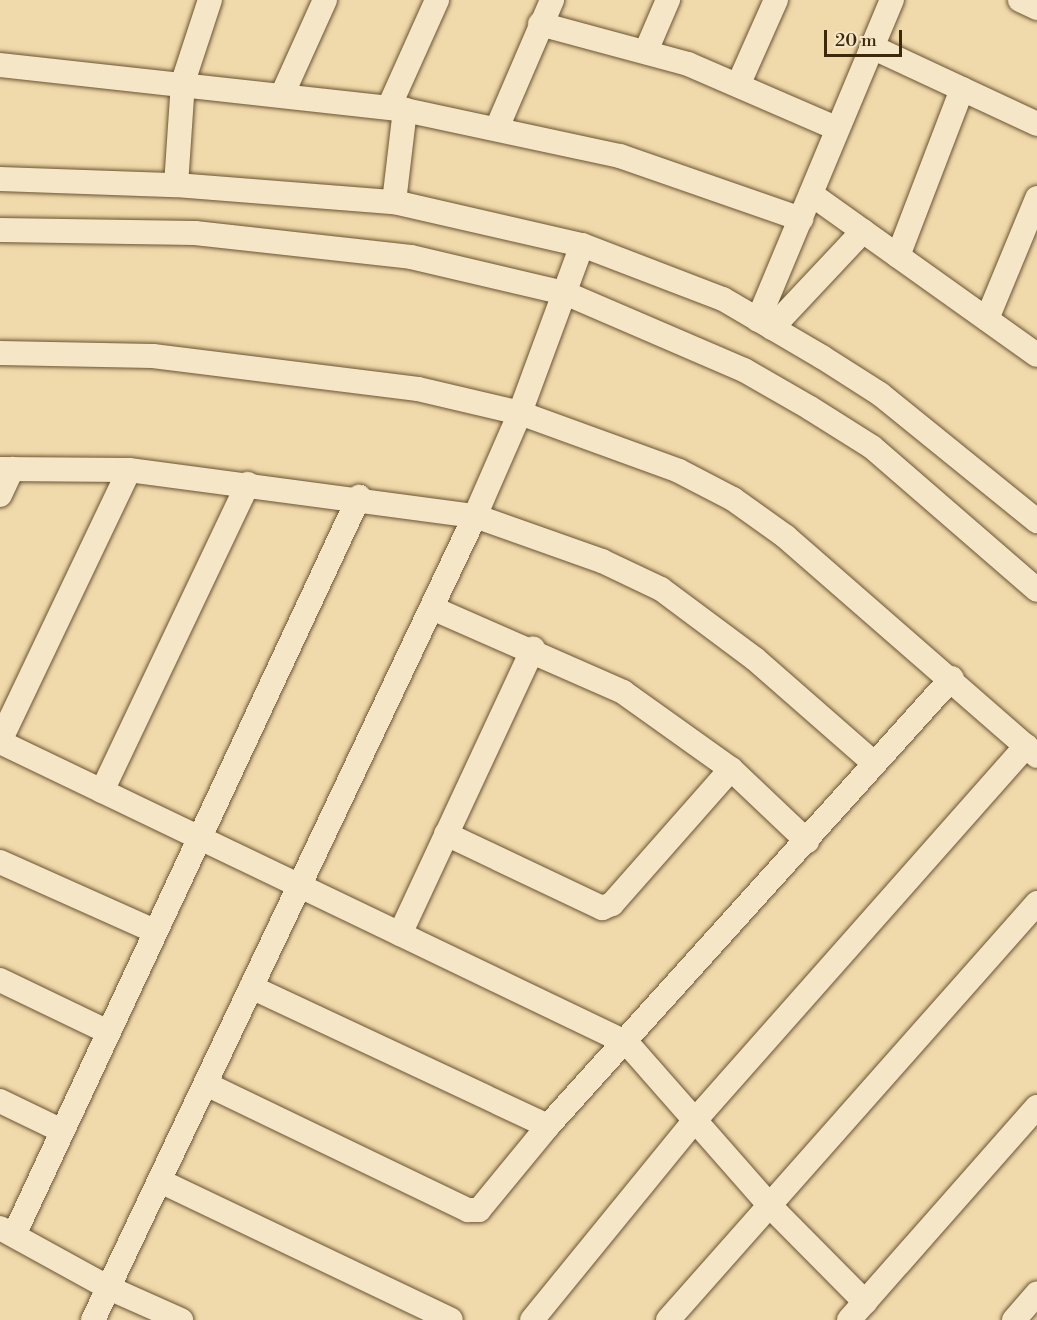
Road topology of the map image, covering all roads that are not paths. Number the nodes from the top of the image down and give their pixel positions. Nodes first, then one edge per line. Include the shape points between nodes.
1 (210, 0) edge
2 (325, 0) edge
3 (436, 0) edge
4 (552, 0) edge
5 (668, 0) edge
6 (776, 0) edge
7 (892, 0) edge
8 (1020, 0) edge
9 (1037, 8) edge
10 (540, 24) junction
11 (872, 47) junction
12 (646, 51) junction
13 (0, 65) edge
14 (183, 82) junction
15 (739, 83) junction
16 (962, 89) junction
17 (283, 93) junction
18 (397, 108) junction
19 (1037, 124) edge
20 (496, 128) junction
21 (836, 128) junction
22 (0, 179) edge
23 (176, 185) junction
24 (811, 194) junction
25 (1037, 198) edge
26 (394, 202) junction
27 (801, 219) junction
28 (0, 230) edge
29 (863, 231) junction
30 (580, 250) junction
31 (898, 256) junction
32 (567, 287) junction
33 (987, 320) junction
34 (765, 324) junction
35 (0, 352) edge
36 (1037, 355) edge
37 (520, 413) junction
38 (6, 469) edge
39 (129, 470) junction
40 (248, 484) junction
41 (0, 495) edge
42 (359, 497) junction
43 (475, 516) junction
44 (1037, 521) edge
45 (1037, 590) edge
46 (432, 608) junction
47 (533, 649) junction
48 (952, 678) junction
49 (0, 742) edge
50 (1032, 751) edge
51 (875, 764) junction
52 (731, 769) junction
53 (102, 791) junction
54 (446, 834) junction
55 (200, 838) junction
56 (807, 841) junction
57 (0, 862) edge
58 (300, 886) junction
59 (1037, 903) edge
60 (154, 931) junction
61 (400, 934) junction
62 (0, 980) edge
63 (251, 987) junction
64 (108, 1032) junction
65 (627, 1043) junction
66 (206, 1084) junction
67 (0, 1101) edge
68 (1037, 1107) edge
69 (697, 1118) junction
70 (548, 1126) junction
71 (62, 1131) junction
72 (160, 1181) junction
73 (771, 1207) junction
74 (7, 1231) edge
75 (109, 1288) junction
76 (1037, 1294) edge
77 (865, 1302) junction
78 (93, 1320) edge
79 (181, 1320) edge
80 (451, 1320) edge
81 (532, 1320) edge
82 (668, 1320) edge
83 (849, 1320) edge
84 (1014, 1320) edge

1 - 14 street
2 - 17 street
3 - 18 street
4 - 10 street
5 - 12 street
6 - 15 street
7 - 11 street
8 - 9 street
10 - 12 street
10 - 20 street
11 - 16 street
11 - 21 street
12 - 15 street
13 - 14 street
14 - 17 street
14 - 23 street
15 - 21 street
16 - 19 street
16 - 31 street
17 - 18 street
18 - 20 street
18 - 26 street
20 - 27 street via 694,178
21 - 24 street
22 - 23 street
23 - 26 street
24 - 27 street
24 - 29 street
25 - 33 street
26 - 30 street
27 - 34 street
28 - 32 street via 195,233 411,257
29 - 31 street
29 - 34 street
30 - 32 street
30 - 34 street via 693,286
31 - 33 street
32 - 37 street
32 - 45 street via 744,370 872,447
33 - 36 street
34 - 44 street via 880,394
35 - 37 street via 153,356 289,370 418,389
37 - 43 street
37 - 48 street via 679,471 733,499 786,537
38 - 39 street
38 - 41 street
39 - 40 street
39 - 49 street
40 - 42 street
40 - 53 street
42 - 43 street
42 - 55 street
43 - 46 street
43 - 51 street via 602,561 661,589 747,652
46 - 47 street
46 - 58 street
47 - 52 street via 623,692
47 - 54 street
48 - 50 street
48 - 51 street
49 - 53 street
50 - 69 street
51 - 56 street
52 - 54 street via 612,904 602,908
52 - 56 street
53 - 55 street
54 - 61 street
55 - 58 street
55 - 60 street
56 - 65 street
57 - 60 street
58 - 61 street
58 - 63 street
59 - 73 street
60 - 64 street
61 - 65 street
62 - 64 street
63 - 66 street
63 - 70 street
64 - 71 street
65 - 69 street
65 - 70 street
66 - 70 street via 474,1211 484,1206
66 - 72 street
67 - 71 street
68 - 77 street
69 - 73 street
69 - 81 street
71 - 74 street
72 - 75 street
72 - 80 street
73 - 77 street
73 - 82 street
74 - 75 street
75 - 78 street
75 - 79 street
76 - 84 street
77 - 83 street

